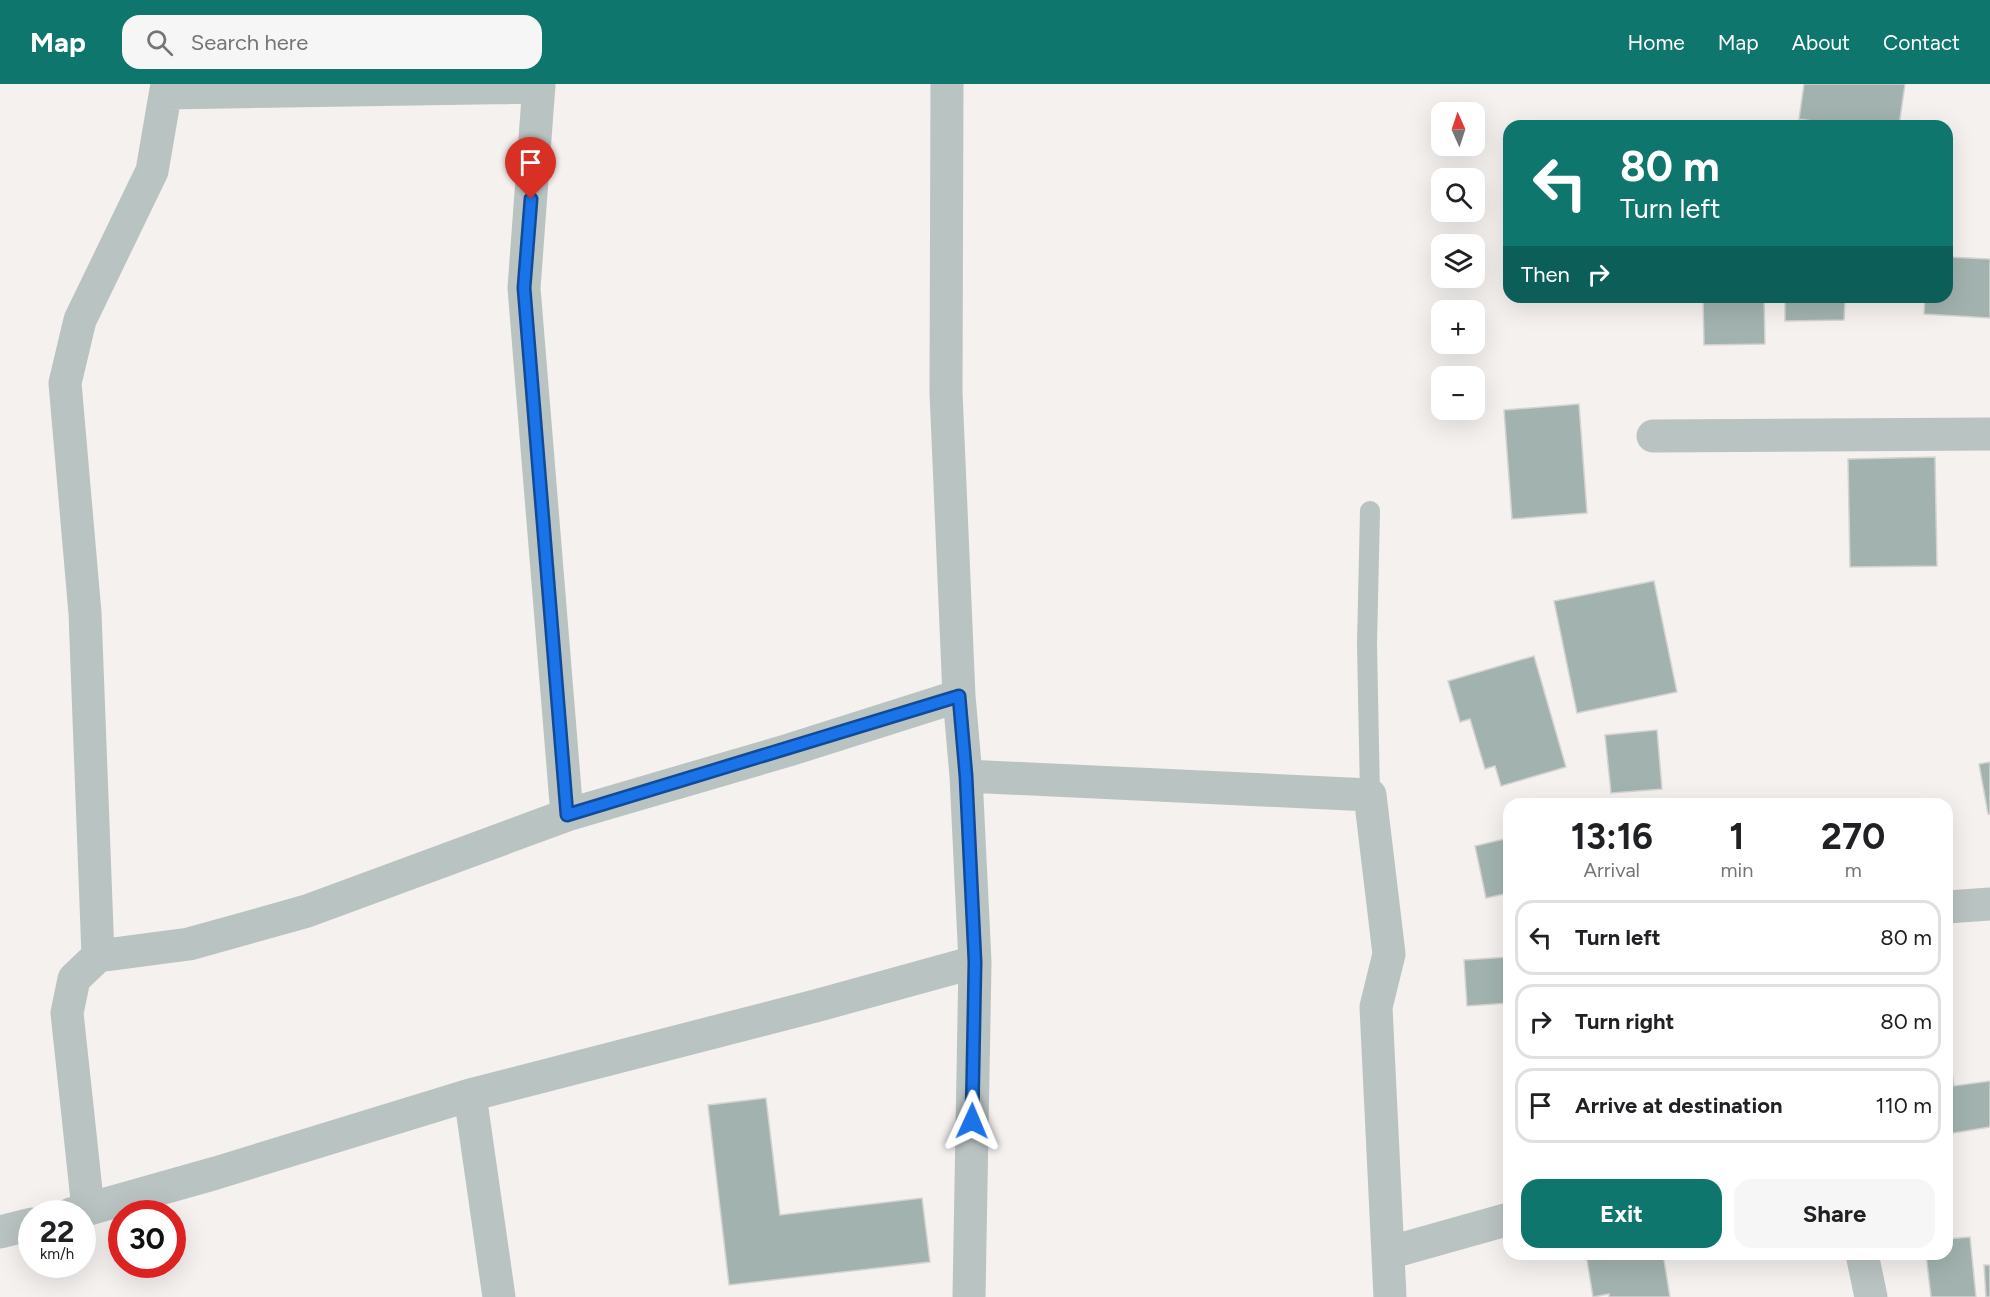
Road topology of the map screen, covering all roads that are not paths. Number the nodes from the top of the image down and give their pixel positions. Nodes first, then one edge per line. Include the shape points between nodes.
1 (947, 84) edge
2 (539, 86) edge
3 (167, 88) edge
4 (1990, 434) edge
5 (1653, 435) dead end
6 (1370, 511) dead end
7 (959, 696) junction
8 (966, 776) junction
9 (1370, 795) junction
10 (567, 815) junction
11 (1990, 904) edge
12 (1953, 907) edge
13 (98, 956) junction
14 (975, 962) junction
15 (470, 1095) junction
16 (78, 1200) edge
17 (96, 1206) edge
18 (1503, 1221) edge
19 (18, 1228) edge
20 (0, 1232) edge
21 (1388, 1253) junction
22 (1863, 1260) edge
23 (499, 1297) edge
24 (969, 1297) edge
25 (1390, 1297) edge
26 (1871, 1297) edge

1 - 7 street via 946,392
2 - 3 street
2 - 10 street via 524,288
3 - 13 street via 152,171 80,320 65,383 85,613
4 - 5 street
6 - 9 lane via 1366,644
7 - 8 street
7 - 10 street
8 - 9 street
8 - 14 street
9 - 21 street via 1389,954 1376,1006
10 - 13 street via 307,911 189,944
11 - 12 street
13 - 16 street via 74,979 67,1013
14 - 15 street
14 - 24 street
15 - 17 street
15 - 23 street
18 - 21 street
19 - 20 street
21 - 25 street
22 - 26 street

